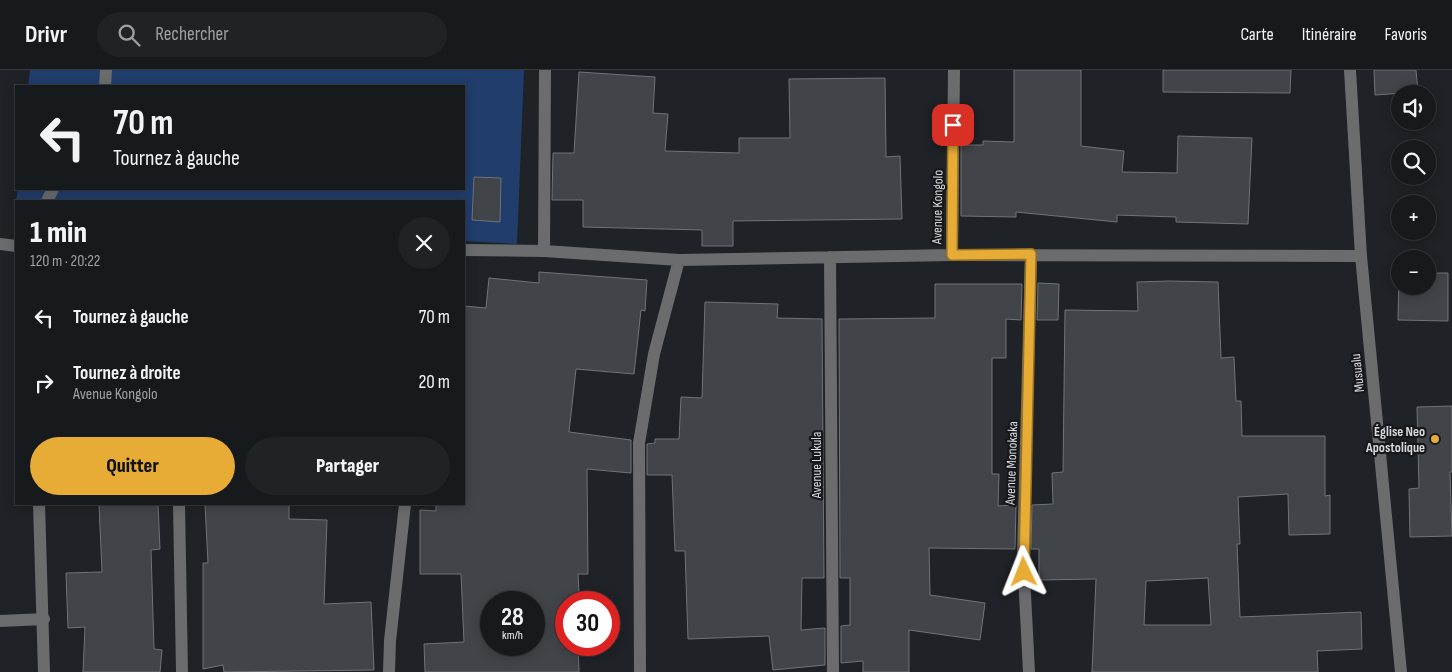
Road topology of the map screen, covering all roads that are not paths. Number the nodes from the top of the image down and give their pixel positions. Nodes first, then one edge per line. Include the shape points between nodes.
1 (106, 70) edge
2 (545, 70) edge
3 (954, 70) edge
4 (1350, 70) edge
5 (105, 85) edge
6 (0, 244) edge
7 (15, 246) edge
8 (465, 250) edge
9 (544, 251) junction
10 (1031, 254) junction
11 (952, 255) junction
12 (1361, 256) junction
13 (830, 257) junction
14 (679, 260) junction
15 (39, 505) edge
16 (179, 505) edge
17 (405, 505) edge
18 (44, 619) junction
19 (0, 621) edge
20 (44, 672) edge
21 (182, 672) edge
22 (389, 672) edge
23 (640, 672) edge
24 (833, 672) edge
25 (1029, 672) edge
26 (1401, 672) edge

1 - 5 street
2 - 9 street
3 - 11 street, Avenue Kongolo
4 - 12 street, Musualu
6 - 7 street
8 - 9 street
9 - 14 street
10 - 11 street
10 - 12 street
10 - 25 street, Avenue Monokaka via 1023,555
11 - 13 street
12 - 26 street, Musualu
13 - 14 street
13 - 24 street, Avenue Lukula
14 - 23 street via 654,354 639,443
15 - 18 street
16 - 21 street
17 - 22 street
18 - 19 street
18 - 20 street

